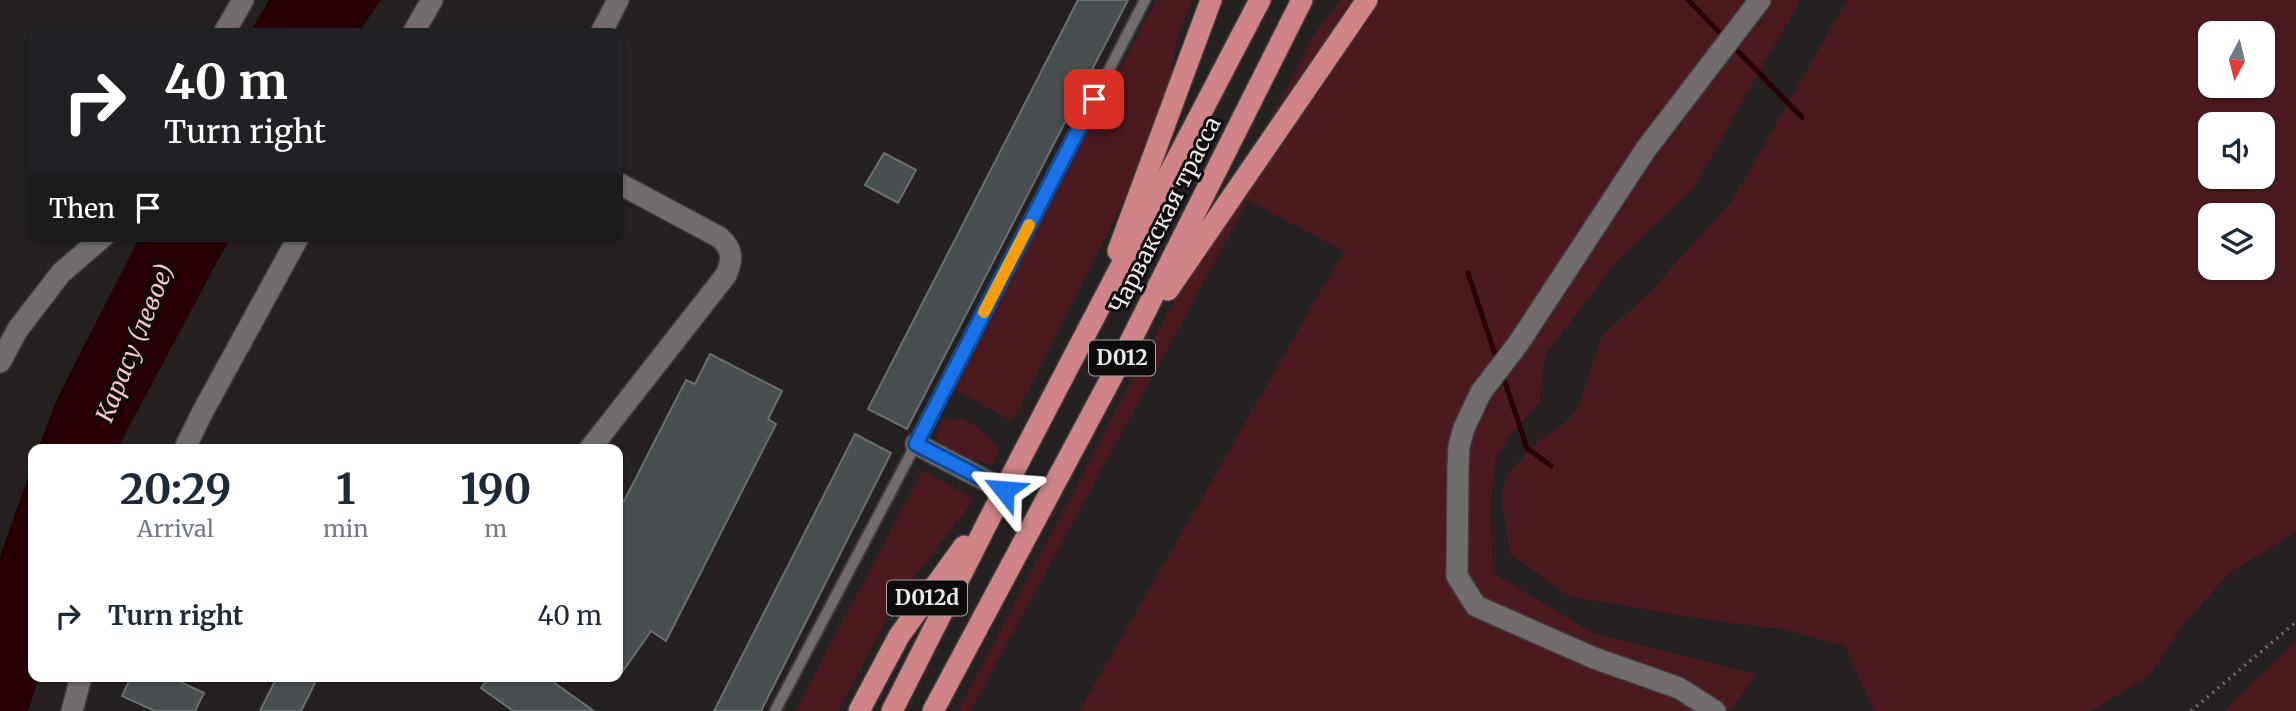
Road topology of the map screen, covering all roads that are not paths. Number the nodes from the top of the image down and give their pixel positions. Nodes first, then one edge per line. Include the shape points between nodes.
1 (243, 0) edge
2 (432, 0) edge
3 (618, 0) edge
4 (1145, 0) edge
5 (1211, 0) edge
6 (1260, 0) edge
7 (1302, 0) edge
8 (1367, 0) edge
9 (1760, 0) edge
10 (227, 28) edge
11 (415, 28) edge
12 (604, 28) edge
13 (623, 186) edge
14 (97, 242) edge
15 (296, 242) edge
16 (1086, 336) junction
17 (1123, 356) junction
18 (0, 362) edge
19 (187, 444) edge
20 (594, 444) edge
21 (916, 444) junction
22 (1004, 490) junction
23 (80, 682) edge
24 (72, 711) edge
25 (775, 711) edge
26 (859, 711) edge
27 (892, 711) edge
28 (933, 711) edge
29 (1715, 711) edge

1 - 10 street
2 - 11 street
3 - 12 street
4 - 21 lane
5 - 16 highway
6 - 16 highway, Чарвакская трасса / D012
7 - 17 highway, Чарвакская трасса / D012
8 - 17 highway
9 - 29 street via 1646,149 1518,344 1481,392 1464,428 1458,466 1457,576 1476,606 1594,658 1679,688
13 - 20 street via 719,237 728,244 731,264
14 - 18 street via 61,272 18,329
15 - 19 street
16 - 22 highway, Чарвакская трасса / D012
17 - 28 highway, Чарвакская трасса / D012
21 - 22 street
21 - 25 lane
22 - 26 highway, D012d via 899,636
22 - 27 highway, Чарвакская трасса / D012
23 - 24 street

